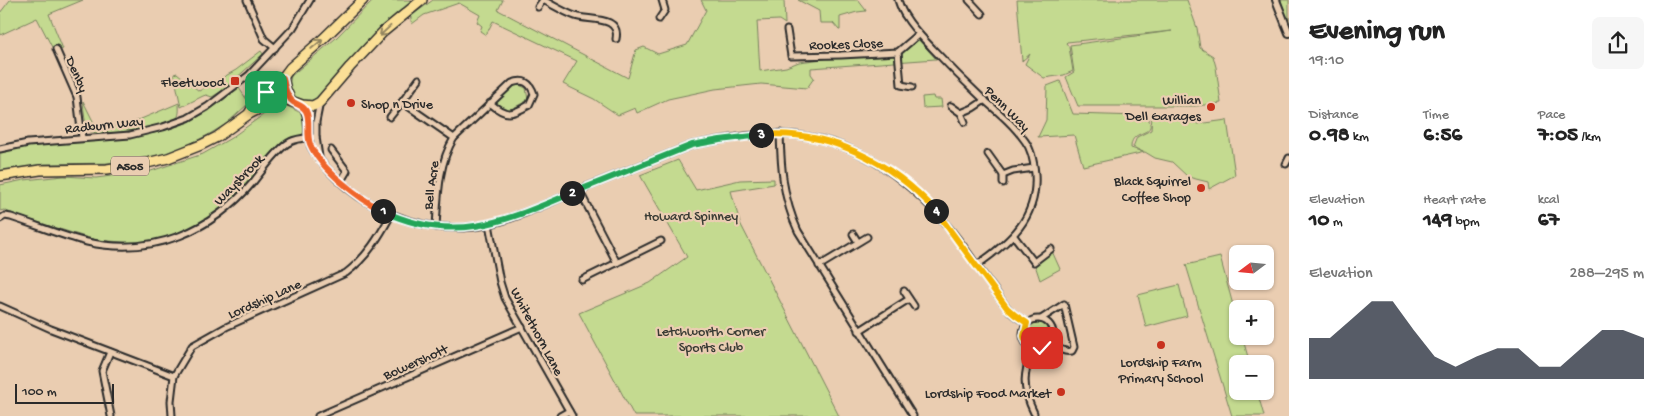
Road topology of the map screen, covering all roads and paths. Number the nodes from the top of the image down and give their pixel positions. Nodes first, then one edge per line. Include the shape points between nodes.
1 (247, 0) edge
2 (310, 0) edge
3 (422, 0) edge
4 (543, 0) edge
5 (662, 0) edge
6 (898, 0) edge
7 (969, 0) edge
8 (1276, 0) edge
9 (360, 2) edge
10 (538, 6) dead end
11 (982, 14) dead end
12 (659, 19) dead end
13 (787, 30) dead end
14 (1289, 33) edge
15 (919, 34) junction
16 (616, 39) dead end
17 (275, 48) junction
18 (56, 50) dead end
19 (898, 52) junction
20 (283, 78) junction
21 (419, 80) dead end
22 (912, 87) dead end
23 (985, 100) junction
24 (291, 101) junction
25 (320, 102) junction
26 (402, 102) junction
27 (490, 103) junction
28 (302, 105) junction
29 (951, 106) dead end
30 (961, 113) junction
31 (249, 114) junction
32 (390, 117) dead end
33 (965, 122) dead end
34 (780, 133) junction
35 (82, 138) junction
36 (308, 138) junction
37 (316, 138) junction
38 (454, 138) junction
39 (0, 149) edge
40 (331, 150) dead end
41 (988, 154) dead end
42 (319, 158) junction
43 (1289, 158) edge
44 (1286, 164) dead end
45 (1034, 168) junction
46 (1002, 175) junction
47 (0, 176) edge
48 (340, 181) junction
49 (1003, 183) dead end
50 (579, 190) junction
51 (391, 215) junction
52 (0, 220) edge
53 (489, 224) junction
54 (436, 227) junction
55 (853, 234) dead end
56 (1014, 236) junction
57 (867, 237) dead end
58 (661, 242) dead end
59 (858, 242) junction
60 (1051, 249) dead end
61 (618, 263) junction
62 (819, 266) junction
63 (977, 266) junction
64 (582, 280) dead end
65 (904, 291) dead end
66 (909, 299) junction
67 (0, 306) edge
68 (914, 306) dead end
69 (1041, 319) junction
70 (1027, 323) junction
71 (522, 327) junction
72 (859, 331) junction
73 (1050, 342) junction
74 (1032, 347) junction
75 (110, 352) junction
76 (174, 376) junction
77 (570, 413) edge
78 (1034, 413) dead end
79 (111, 416) edge
80 (172, 416) edge
81 (318, 416) edge
82 (560, 416) edge
83 (914, 416) edge

1 - 17 street via 264,39
2 - 17 street, Radburn Way via 293,28
3 -> 25 main road via 383,32
4 - 10 street
4 - 16 street via 575,16 606,20 615,28
5 - 12 street via 665,10
6 - 15 street, Penn Way via 905,17
7 - 11 street
8 - 14 street
20 -> 9 main road
13 - 19 street, Rookes Close via 791,56
15 - 19 street, Rookes Close
15 - 23 street, Penn Way
17 - 35 street, Radburn Way via 250,75 188,118 130,134
18 - 35 street, Denby via 77,97
19 - 22 street, Rookes Close via 900,85
20 - 24 main road
20 - 31 main road, A505 via 256,101
21 - 26 street
23 - 30 street
23 - 45 street, Penn Way via 1026,142
24 - 28 main road
24 - 31 main road, A505 via 279,100
25 - 28 main road via 312,106
25 - 37 street
26 - 32 street
26 - 38 street
27 - 27 street, Bell Acre via 520,80 531,86 534,94 530,104 506,114
27 - 38 street, Bell Acre
28 - 36 street via 307,113
29 - 30 street
30 - 33 street
31 - 47 main road, A505 via 209,141 168,158 107,169 40,170
34 - 50 street via 692,145
34 - 62 street via 782,176 788,208
34 - 63 street via 836,144 882,165 935,210
35 - 39 street, Radburn Way
36 - 37 street, Waysbrook
36 - 42 street
36 - 52 street, Waysbrook via 287,143 244,193 211,221 167,241 135,245 86,242 11,216
37 - 42 street
38 - 54 street, Bell Acre via 443,162
40 - 48 street via 347,172
41 - 46 street
42 - 48 street
43 - 44 street
45 - 46 street
45 - 56 street, Penn Way via 1032,201
46 - 49 street
48 - 51 street via 366,202
50 - 53 street
50 - 61 street
51 - 54 street
51 - 76 street, Lordship Lane via 374,245 346,273 226,327 192,346
53 - 54 street via 469,228
53 - 71 street, Whitethorn Lane via 505,298
55 - 59 street
56 - 60 street via 1034,262
56 - 63 street, Penn Way
57 - 59 street
58 - 61 street
59 - 62 street
61 - 64 street
62 - 72 street
63 - 70 street via 1010,312
65 - 66 street
66 - 68 street
66 - 72 street
67 - 75 street
69 - 70 street
69 - 73 street via 1053,331
69 - 73 street via 1064,304 1074,347 1072,351 1062,351
70 - 74 street via 1024,336
71 - 77 street, Whitethorn Lane
71 - 81 street, Bowershott
72 - 83 street
73 - 74 street via 1042,348
74 - 78 street via 1025,391
75 - 76 street
75 - 79 street via 102,371
76 - 80 street, Lordship Lane
77 - 82 street

